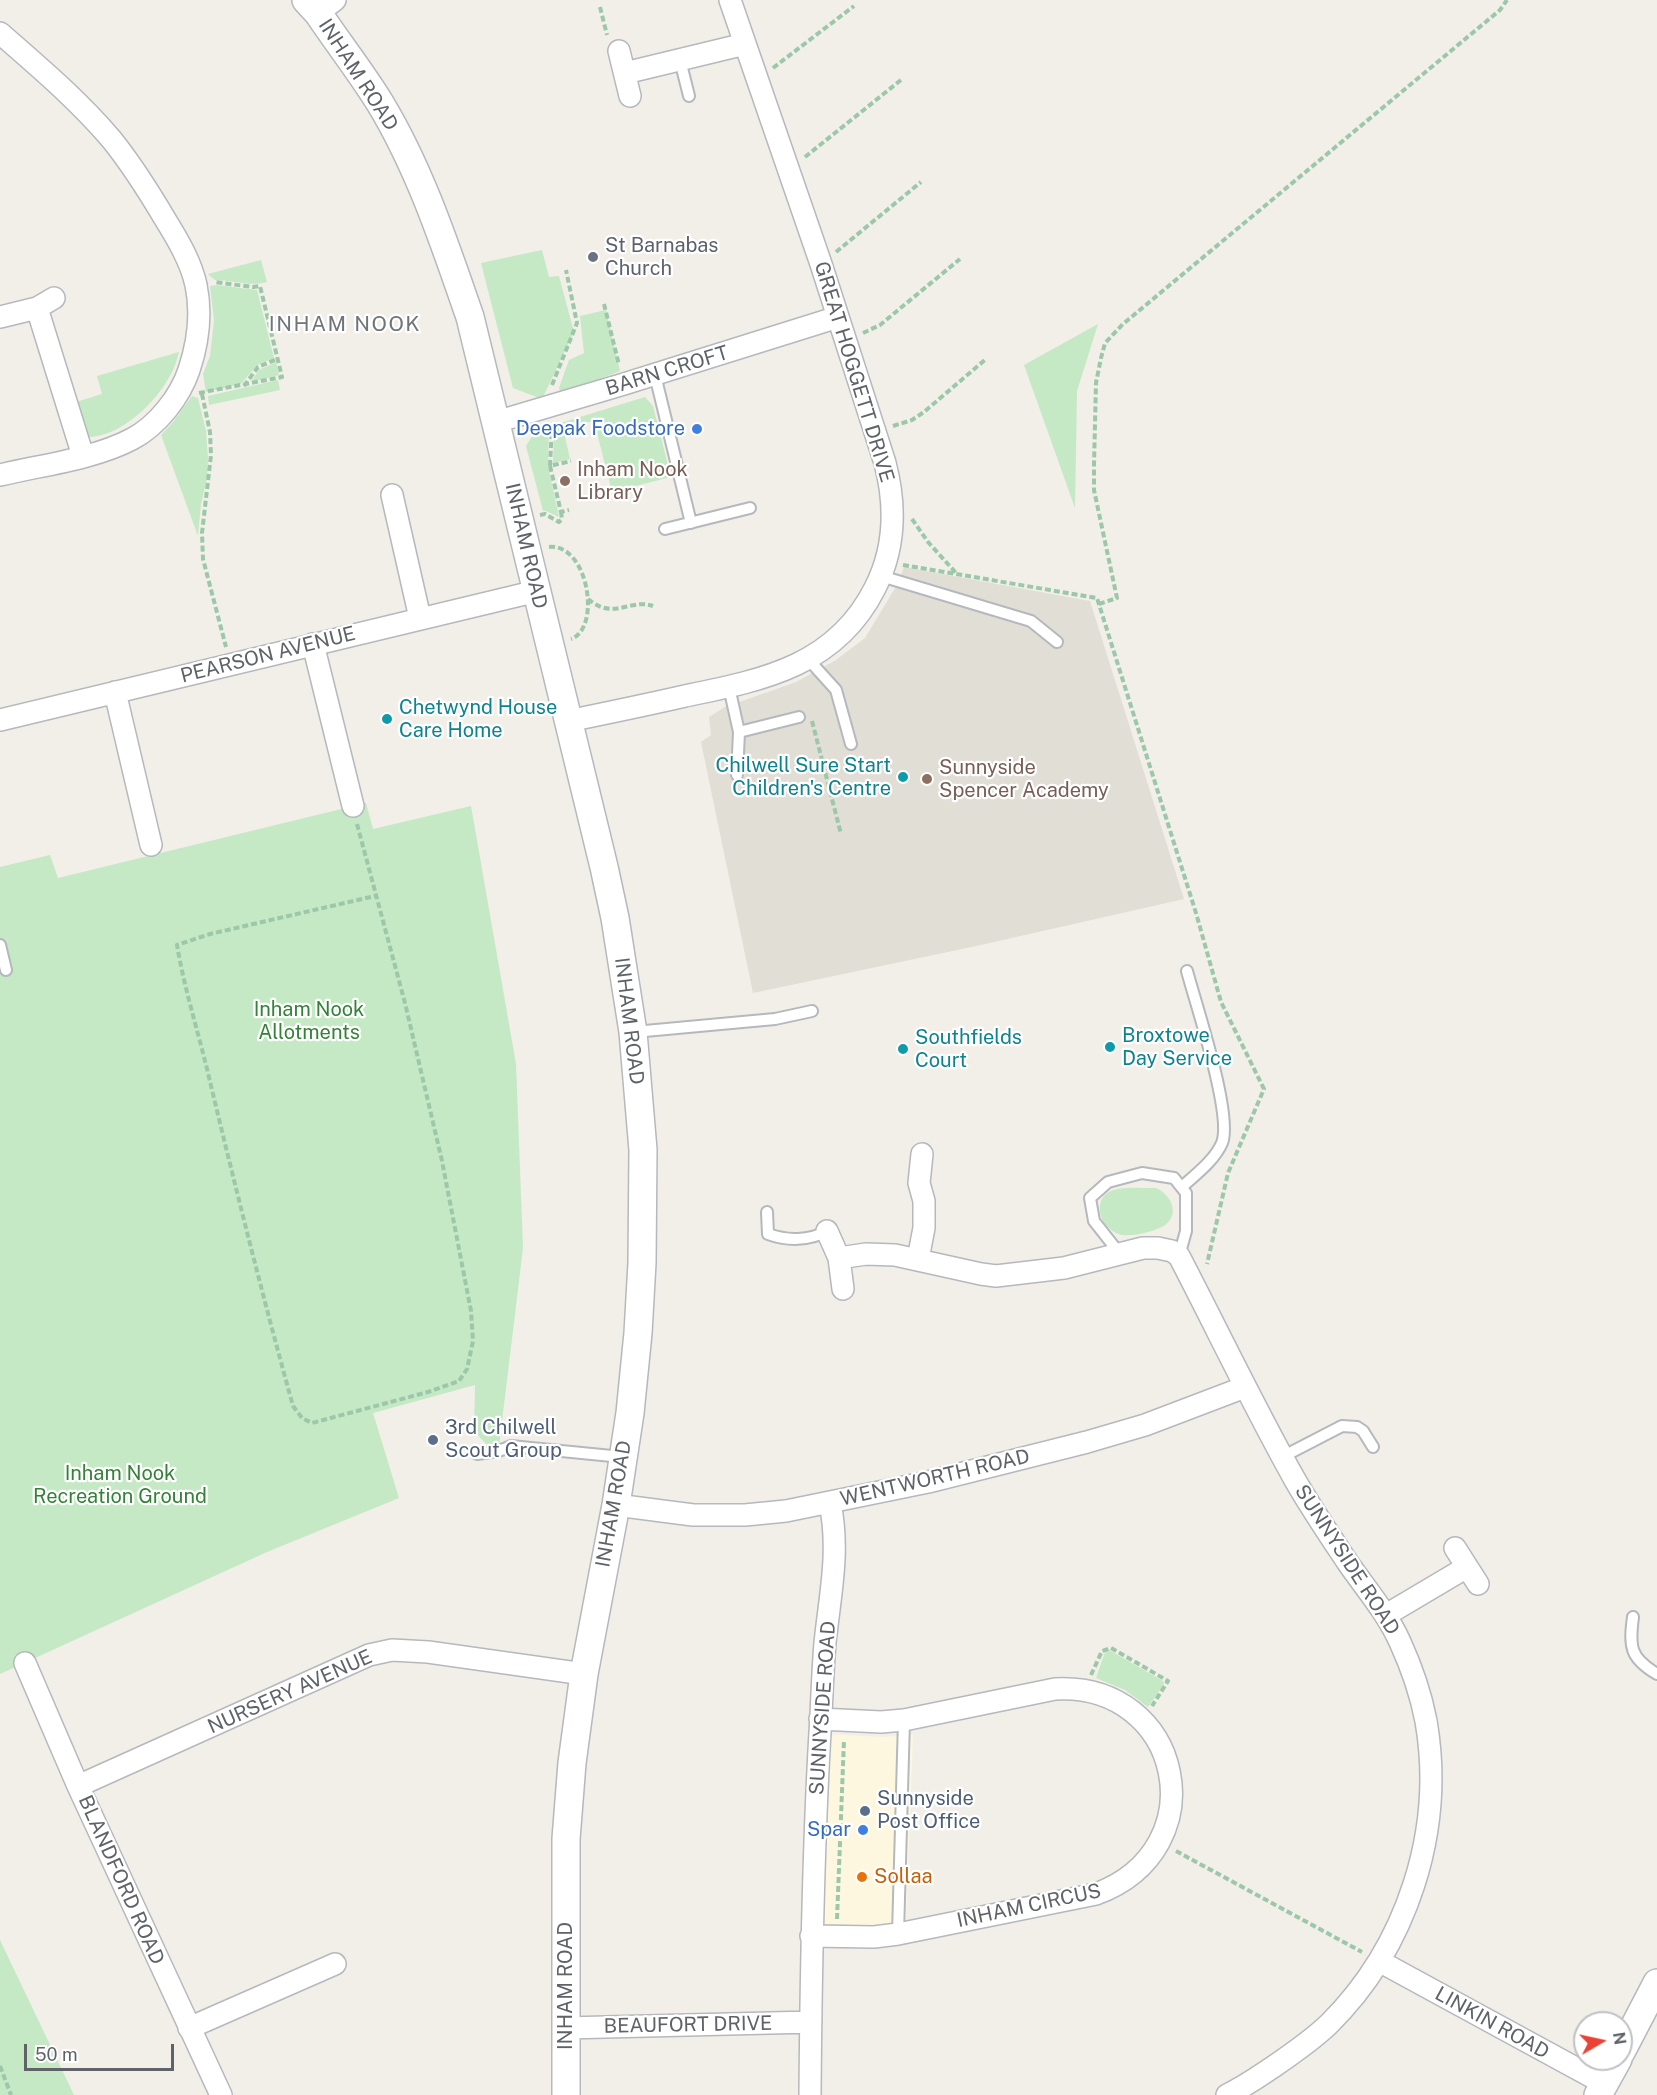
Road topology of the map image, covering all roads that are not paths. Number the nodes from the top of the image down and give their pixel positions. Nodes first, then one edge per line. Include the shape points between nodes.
1 (730, 0) edge
2 (320, 4) edge
3 (0, 33) edge
4 (745, 44) junction
5 (619, 51) dead end
6 (680, 60) junction
7 (625, 73) junction
8 (630, 96) dead end
9 (689, 96) dead end
10 (0, 317) edge
11 (838, 317) junction
12 (655, 375) junction
13 (496, 422) junction
14 (83, 456) junction
15 (0, 475) edge
16 (392, 495) dead end
17 (750, 508) dead end
18 (691, 523) junction
19 (665, 529) dead end
20 (884, 569) junction
21 (537, 591) junction
22 (420, 618) junction
23 (1057, 642) dead end
24 (313, 644) junction
25 (808, 659) junction
26 (729, 687) junction
27 (115, 692) junction
28 (799, 717) road end
29 (0, 720) edge
30 (568, 721) junction
31 (739, 732) junction
32 (851, 744) dead end
33 (737, 775) dead end
34 (352, 806) road end
35 (151, 844) dead end
36 (0, 945) edge
37 (6, 970) dead end
38 (1187, 971) dead end
39 (812, 1011) dead end
40 (633, 1032) junction
41 (922, 1154) dead end
42 (1182, 1187) junction
43 (767, 1212) dead end
44 (827, 1231) joint
45 (1120, 1254) junction
46 (1179, 1256) junction
47 (839, 1258) junction
48 (918, 1259) junction
49 (843, 1289) dead end
50 (1245, 1387) junction
51 (1373, 1447) dead end
52 (477, 1454) dead end
53 (623, 1457) junction
54 (1282, 1457) junction
55 (830, 1503) junction
56 (616, 1505) junction
57 (1455, 1548) dead end
58 (1386, 1615) junction
59 (1634, 1617) dead end
60 (25, 1663) dead end
61 (584, 1674) junction
62 (1657, 1674) edge
63 (820, 1719) junction
64 (904, 1720) junction
65 (78, 1786) junction
66 (898, 1935) junction
67 (811, 1936) junction
68 (1378, 1961) junction
69 (335, 1964) dead end
70 (1652, 1992) edge
71 (811, 2022) junction
72 (189, 2028) junction
73 (565, 2028) junction
74 (1633, 2029) edge
75 (1611, 2071) edge
76 (1601, 2090) edge
77 (221, 2095) edge
78 (566, 2095) edge
79 (810, 2095) edge
80 (1227, 2095) edge

1 - 4 street, GREAT HOGGETT DRIVE
2 - 13 street, INHAM ROAD via 380,103 415,172 470,317
3 - 14 street via 54,79 112,141 174,234 196,284 199,331 194,356 173,401 134,438
4 - 6 street
4 - 11 street, GREAT HOGGETT DRIVE
5 - 7 street
6 - 7 street
6 - 9 lane
7 - 8 street
10 - 14 street via 45,303
11 - 12 street, BARN CROFT
11 - 20 street, GREAT HOGGETT DRIVE via 891,486 892,525
12 - 13 street, BARN CROFT
12 - 18 lane
13 - 21 street, INHAM ROAD
14 - 15 street
16 - 22 street
17 - 18 lane
18 - 19 lane
20 - 23 lane via 1031,621
20 - 25 street, GREAT HOGGETT DRIVE via 858,617 831,644
21 - 22 street, PEARSON AVENUE
21 - 30 street, INHAM ROAD
22 - 24 street, PEARSON AVENUE
24 - 27 street, PEARSON AVENUE
24 - 34 street
25 - 26 street, GREAT HOGGETT DRIVE via 767,677
25 - 32 lane via 836,690
26 - 30 street, GREAT HOGGETT DRIVE
26 - 31 lane
27 - 29 street, PEARSON AVENUE
27 - 35 street
28 - 31 lane
30 - 40 street, INHAM ROAD via 615,918
31 - 33 lane
36 - 37 lane
38 - 42 lane via 1222,1101 1224,1137 1212,1159
39 - 40 lane
40 - 53 street, INHAM ROAD via 643,1150 643,1210 639,1322
41 - 48 street via 919,1183 924,1228
42 - 45 lane via 1174,1178 1142,1173 1108,1182 1090,1198 1094,1221
42 - 46 lane via 1186,1193 1186,1231
43 - 44 lane via 768,1234 778,1238 816,1237
44 - 47 street
45 - 46 street via 1158,1248
45 - 48 street via 1064,1268 996,1275
46 - 50 street, SUNNYSIDE ROAD
47 - 48 street via 866,1254
47 - 49 street
50 - 54 street, SUNNYSIDE ROAD
50 - 55 street, WENTWORTH ROAD via 1145,1425 1086,1442
51 - 54 lane via 1363,1431 1342,1426
52 - 53 lane via 511,1446
53 - 56 street, INHAM ROAD
54 - 58 street, SUNNYSIDE ROAD via 1330,1536
55 - 56 street, WENTWORTH ROAD via 745,1515 693,1515
55 - 63 street, SUNNYSIDE ROAD via 836,1556
56 - 61 street, INHAM ROAD
57 - 58 street via 1472,1576
58 - 68 street, SUNNYSIDE ROAD via 1400,1642 1426,1720 1430,1812 1413,1891
59 - 62 lane via 1630,1640 1634,1654
60 - 65 street, BLANDFORD ROAD
61 - 65 street, NURSERY AVENUE via 428,1653 392,1650 369,1655
61 - 73 street, INHAM ROAD via 566,1839
63 - 64 street, INHAM CIRCUS
63 - 67 street, SUNNYSIDE ROAD
64 - 66 lane
64 - 66 street, INHAM CIRCUS via 1055,1689 1085,1690 1114,1699 1143,1721 1162,1748 1172,1782 1170,1812 1160,1842 1143,1865 1111,1888
65 - 72 street, BLANDFORD ROAD
66 - 67 street, INHAM CIRCUS
67 - 71 street, SUNNYSIDE ROAD
68 - 76 street, LINKIN ROAD
68 - 80 street, SUNNYSIDE ROAD via 1352,1999 1327,2026 1289,2056
69 - 72 street
70 - 74 street
71 - 73 street, BEAUFORT DRIVE
71 - 79 street, SUNNYSIDE ROAD
72 - 77 street, BLANDFORD ROAD
73 - 78 street, INHAM ROAD
75 - 76 street

